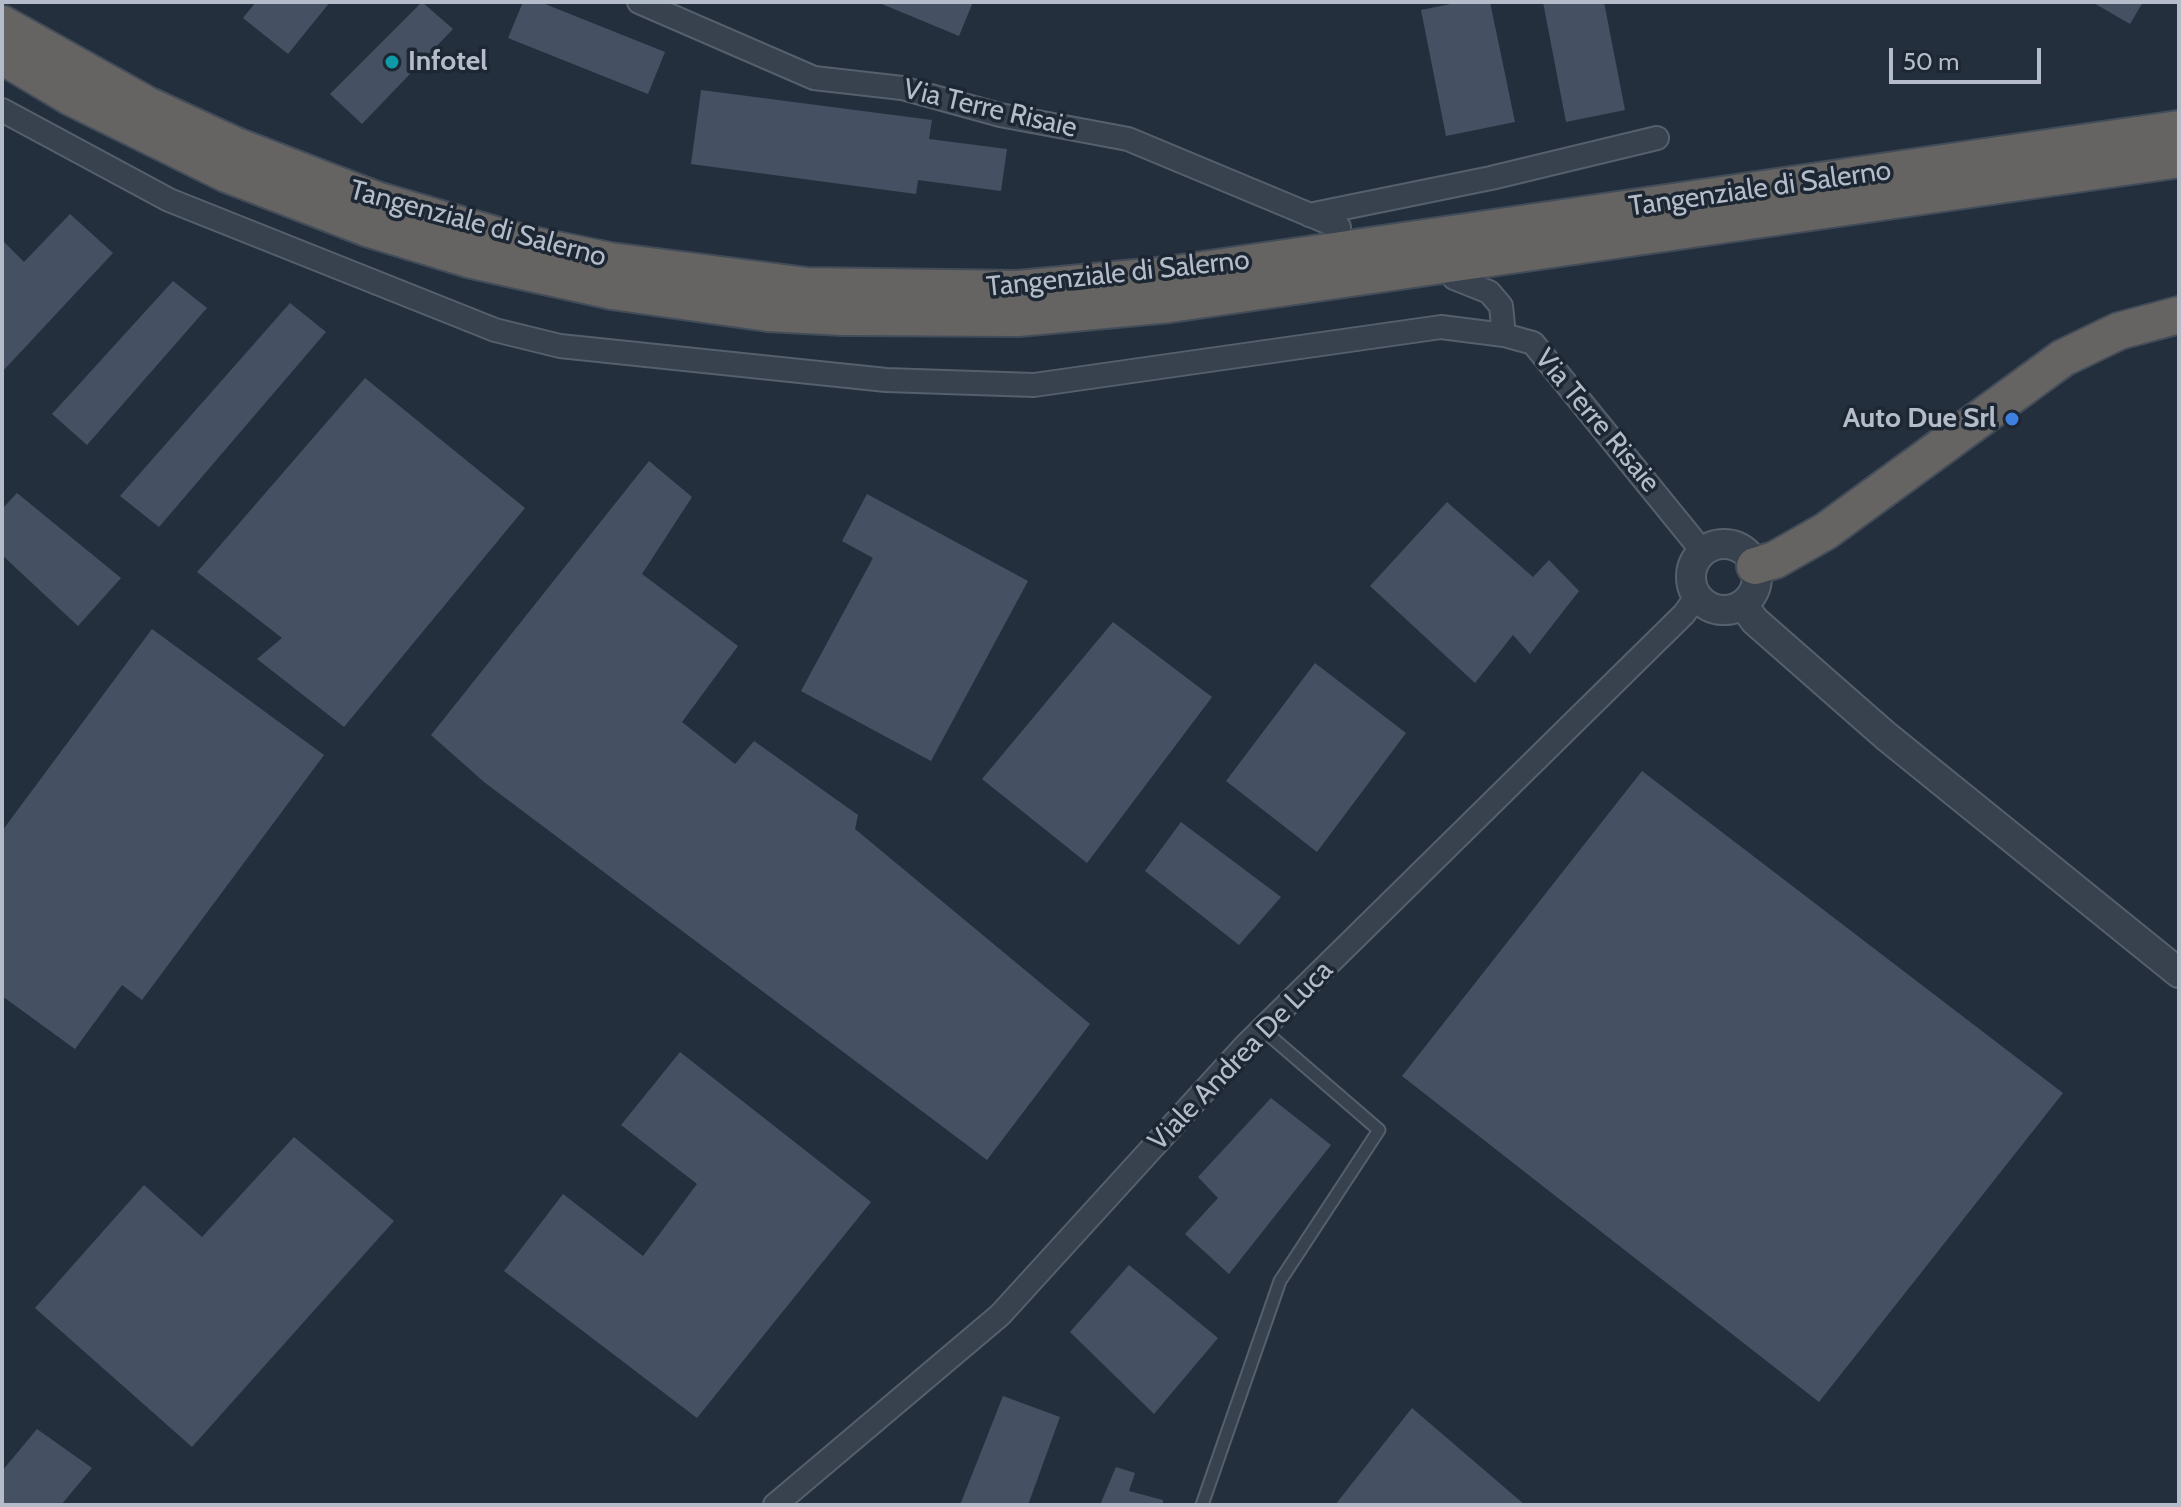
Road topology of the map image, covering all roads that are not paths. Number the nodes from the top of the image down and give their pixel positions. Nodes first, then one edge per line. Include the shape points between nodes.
1 (639, 2) edge
2 (2, 24) edge
3 (2, 56) edge
4 (2, 110) edge
5 (2179, 129) edge
6 (1657, 138) dead end
7 (2179, 159) edge
8 (2179, 184) edge
9 (1929, 194) junction
10 (1309, 215) junction
11 (1339, 227) dead end
12 (1454, 278) dead end
13 (2179, 315) edge
14 (1504, 335) junction
15 (1703, 552) junction
16 (1755, 566) junction
17 (1697, 596) junction
18 (1743, 605) junction
19 (2179, 973) edge
20 (1262, 1029) junction
21 (775, 1505) edge
22 (1202, 1505) edge

1 - 10 street, Via Terre Risaie via 814,78 902,88 1000,115 1128,139
2 - 5 highway, Tangenziale di Salerno via 147,105 376,200 522,243 610,261 807,286 1018,289 1168,275
3 - 9 highway, Tangenziale di Salerno via 201,162 367,228 472,260 599,288 768,313 907,319 1084,314
4 - 14 street via 169,200 495,330 560,346 886,380 1034,385 1441,327
6 - 10 street
7 - 9 highway, Tangenziale di Salerno
8 - 9 highway via 1966,204
10 - 11 street, Via Terre Risaie
12 - 14 street, Via Terre Risaie via 1489,292 1501,306
13 - 16 highway via 2119,331 2063,358 1826,531
14 - 15 street, Via Terre Risaie via 1533,343
15 - 16 street via 1733,545
15 - 17 street via 1691,578
16 - 18 street via 1756,588
17 - 18 street via 1713,609
17 - 20 street, Viale Andrea De Luca
18 - 19 street via 1886,736
20 - 21 street, Viale Andrea De Luca via 1000,1315
20 - 22 lane via 1379,1130 1280,1281

